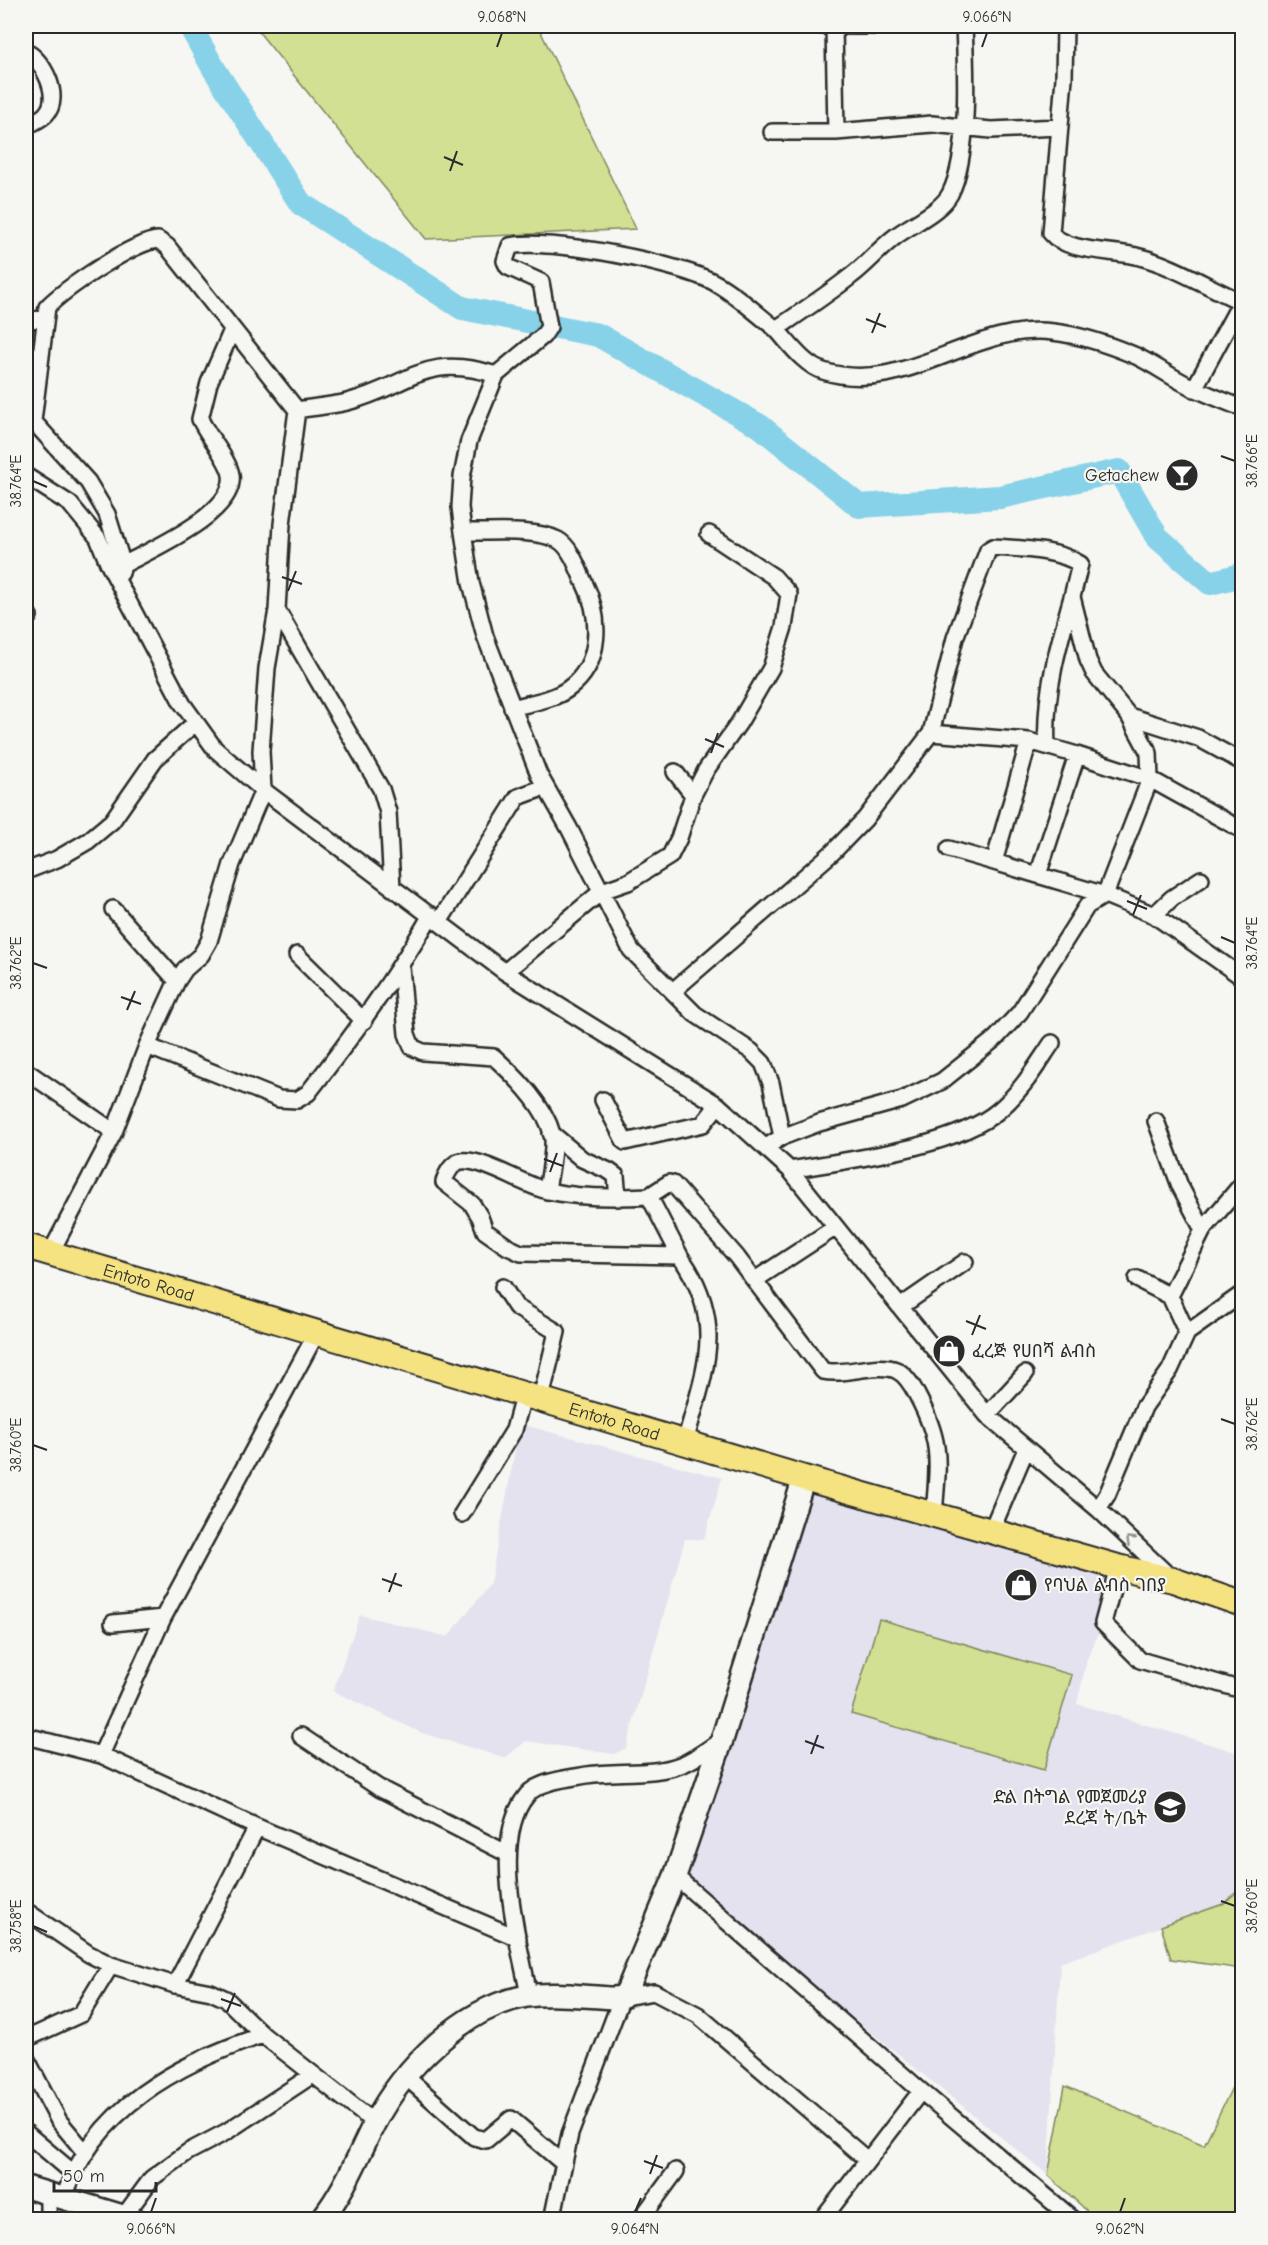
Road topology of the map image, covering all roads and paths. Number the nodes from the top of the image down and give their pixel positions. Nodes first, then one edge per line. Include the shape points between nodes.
1 (831, 26) edge
2 (901, 26) edge
3 (964, 26) edge
4 (1065, 26) edge
5 (26, 52) edge
6 (26, 126) edge
7 (963, 127) junction
8 (1059, 127) junction
9 (772, 132) dead end
10 (836, 132) junction
11 (1242, 302) edge
12 (44, 319) junction
13 (26, 320) edge
14 (776, 329) junction
15 (232, 330) junction
16 (496, 375) junction
17 (1194, 389) junction
18 (1242, 408) edge
19 (297, 410) junction
20 (29, 419) edge
21 (26, 476) edge
22 (463, 532) junction
23 (709, 534) dead end
24 (123, 565) junction
25 (120, 581) junction
26 (1072, 597) junction
27 (277, 610) junction
28 (512, 708) junction
29 (1129, 716) junction
30 (195, 723) junction
31 (931, 733) junction
32 (1029, 741) junction
33 (1047, 746) junction
34 (1077, 755) junction
35 (1242, 762) edge
36 (675, 772) dead end
37 (1150, 778) junction
38 (545, 787) junction
39 (263, 790) junction
40 (693, 795) junction
41 (1242, 830) edge
42 (949, 849) dead end
43 (994, 861) junction
44 (26, 871) edge
45 (1038, 875) junction
46 (1201, 879) dead end
47 (392, 888) junction
48 (602, 891) junction
49 (1105, 895) junction
50 (113, 909) dead end
51 (1154, 915) junction
52 (435, 918) junction
53 (297, 955) dead end
54 (401, 967) junction
55 (505, 972) junction
56 (1242, 977) edge
57 (177, 981) junction
58 (673, 991) junction
59 (364, 1021) junction
60 (1052, 1043) dead end
61 (147, 1046) junction
62 (26, 1071) edge
63 (603, 1100) dead end
64 (718, 1105) junction
65 (1156, 1121) dead end
66 (114, 1132) junction
67 (551, 1132) junction
68 (782, 1137) junction
69 (766, 1147) junction
70 (790, 1170) junction
71 (1242, 1184) edge
72 (547, 1191) junction
73 (649, 1196) junction
74 (618, 1198) junction
75 (836, 1227) junction
76 (1203, 1230) junction
77 (26, 1246) edge
78 (50, 1254) junction
79 (680, 1256) junction
80 (965, 1262) dead end
81 (1137, 1279) dead end
82 (755, 1281) junction
83 (503, 1287) dead end
84 (1242, 1294) edge
85 (1170, 1296) junction
86 (900, 1307) junction
87 (1187, 1333) junction
88 (316, 1334) junction
89 (1025, 1374) dead end
90 (532, 1396) junction
91 (987, 1415) junction
92 (685, 1442) junction
93 (1026, 1449) junction
94 (804, 1478) junction
95 (1098, 1509) junction
96 (462, 1514) dead end
97 (934, 1515) junction
98 (992, 1529) junction
99 (1118, 1568) junction
100 (1173, 1580) junction
101 (1242, 1604) edge
102 (163, 1618) junction
103 (113, 1623) dead end
104 (1242, 1690) edge
105 (26, 1736) edge
106 (301, 1736) dead end
107 (722, 1740) junction
108 (101, 1755) junction
109 (257, 1827) junction
110 (506, 1852) junction
111 (675, 1876) junction
112 (26, 1911) edge
113 (518, 1938) junction
114 (111, 1965) junction
115 (175, 1985) junction
116 (529, 1995) junction
117 (622, 1996) junction
118 (262, 2035) junction
119 (26, 2039) edge
120 (26, 2058) edge
121 (311, 2076) junction
122 (405, 2076) junction
123 (921, 2091) junction
124 (375, 2123) junction
125 (26, 2133) edge
126 (84, 2151) junction
127 (866, 2159) junction
128 (563, 2163) junction
129 (72, 2172) junction
130 (675, 2172) dead end
131 (26, 2187) edge
132 (56, 2196) junction
133 (130, 2218) edge
134 (48, 2220) edge
135 (321, 2220) edge
136 (552, 2220) edge
137 (640, 2220) edge
138 (822, 2220) edge
139 (1074, 2220) edge

1 - 2 street
1 - 10 street
3 - 7 street
4 - 8 street
5 - 6 street via 38,60 52,88 48,113
7 - 8 street
7 - 10 street via 932,124
7 - 14 street via 955,182 941,205 894,237 853,275
8 - 11 street via 1051,225 1056,238 1140,257
9 - 10 street
11 - 17 street
12 - 13 street
12 - 15 street via 47,307 56,298 148,241 158,240 167,246
12 - 20 street
14 - 16 street via 718,284 686,269 597,253 525,244 510,246 504,261 508,267 541,282 549,327
14 - 17 street via 822,371 857,375 891,374 1020,330 1052,332 1077,336 1136,356
15 - 19 street
15 - 24 street via 209,383 200,419 231,473 231,486 200,523
16 - 19 street via 471,367 424,370 347,401
16 - 22 street via 469,441 460,507
17 - 18 street
19 - 27 street via 282,524
20 - 24 street via 88,482 107,514
21 - 25 street via 70,504 98,538
22 - 28 street via 471,583
22 - 28 street via 539,534 558,540 566,546 593,600 597,636 591,660 580,678 559,694
23 - 40 street via 774,577 789,594 789,600 771,668
24 - 25 street
25 - 30 street
26 - 29 street via 1094,674
26 - 31 street via 1080,569 1074,560 1033,551 993,547 988,550 955,638
26 - 33 street via 1055,656
27 - 39 street via 267,668 261,751
27 - 47 street via 381,789 388,812
28 - 38 street
29 - 35 street via 1198,738
29 - 37 street via 1149,753
30 - 39 street via 215,749
30 - 44 street via 155,759 112,821 88,841
31 - 32 street
31 - 58 street via 865,819 833,852
32 - 33 street
32 - 43 street
33 - 34 street
34 - 37 street
34 - 45 street
36 - 40 street
37 - 41 street
37 - 49 street
38 - 48 street
38 - 52 street via 518,797
39 - 47 street
39 - 57 street via 232,864 209,941
40 - 48 street via 670,856 628,882
42 - 43 street
43 - 45 street
45 - 49 street
46 - 51 street
47 - 52 street
48 - 55 street
48 - 58 street via 631,950
49 - 51 street
49 - 68 street via 1087,906 1020,1012 996,1038 942,1081 902,1100
50 - 57 street
51 - 56 street
52 - 54 street
52 - 55 street
53 - 59 street
54 - 59 street
54 - 67 street via 407,1034 412,1047 423,1052 494,1057 533,1098
55 - 64 street
57 - 61 street
58 - 68 street via 695,1014 763,1063
59 - 61 street via 308,1093 297,1100 279,1099
60 - 70 street via 1020,1090 996,1113 968,1129 913,1146
61 - 66 street
62 - 66 street
63 - 64 street via 625,1142 703,1124
64 - 69 street
65 - 76 street via 1180,1186
66 - 78 street
67 - 72 street
67 - 74 street via 582,1160 616,1176
68 - 69 street
69 - 70 street
70 - 75 street
71 - 76 street
72 - 74 street
72 - 79 street via 491,1168 462,1161 454,1164 444,1182 472,1204 485,1231 521,1253
73 - 74 street
73 - 79 street
73 - 82 street via 673,1184
75 - 82 street
75 - 86 street
76 - 85 street
77 - 78 main road, Entoto Road
78 - 88 main road, Entoto Road
79 - 92 street via 694,1275 710,1327 702,1381
80 - 86 street
81 - 85 street
82 - 97 street via 823,1371 896,1370 914,1389 934,1429 938,1451
83 - 90 street via 516,1307 557,1332
84 - 87 street
85 - 87 street
86 - 91 street
87 - 95 street via 1170,1370 1144,1407
88 - 90 main road, Entoto Road
88 - 102 street
89 - 91 street
90 - 92 main road, Entoto Road
90 - 96 street
91 - 93 street
92 - 94 main road, Entoto Road
93 - 95 street
93 - 98 street
94 - 97 main road, Entoto Road
94 - 107 street
100 -> 95 street
97 - 98 main road, Entoto Road
98 - 99 main road, Entoto Road
99 - 100 main road, Entoto Road
99 - 104 street via 1103,1623 1136,1657
100 - 101 main road, Entoto Road
102 - 103 street
102 - 108 street
105 - 108 street
106 - 110 street via 379,1788
107 - 110 street via 680,1765 588,1775 538,1786 527,1794 511,1826
107 - 111 street
108 - 109 street
109 - 113 street
109 - 115 street
110 - 113 street
111 - 117 street via 631,1985
111 - 123 street
112 - 114 street
113 - 116 street
114 - 115 street
114 - 119 street via 81,2014
115 - 118 street via 220,1995
116 - 117 street
116 - 122 street via 483,2011 429,2050
117 - 127 street via 654,1992 698,2014
117 - 128 street via 570,2134
118 - 121 street
118 - 126 street via 219,2049 155,2084 101,2129
120 - 126 street via 59,2121
121 - 124 street
121 - 133 street via 152,2178
122 - 124 street
122 - 128 street via 474,2137 486,2140 511,2119
123 - 127 street
123 - 139 street
124 - 135 street via 346,2186
125 - 129 street
126 - 129 street
127 - 138 street
128 - 136 street
129 - 132 street
130 - 137 street
131 - 132 street
132 - 133 street
132 - 134 street

